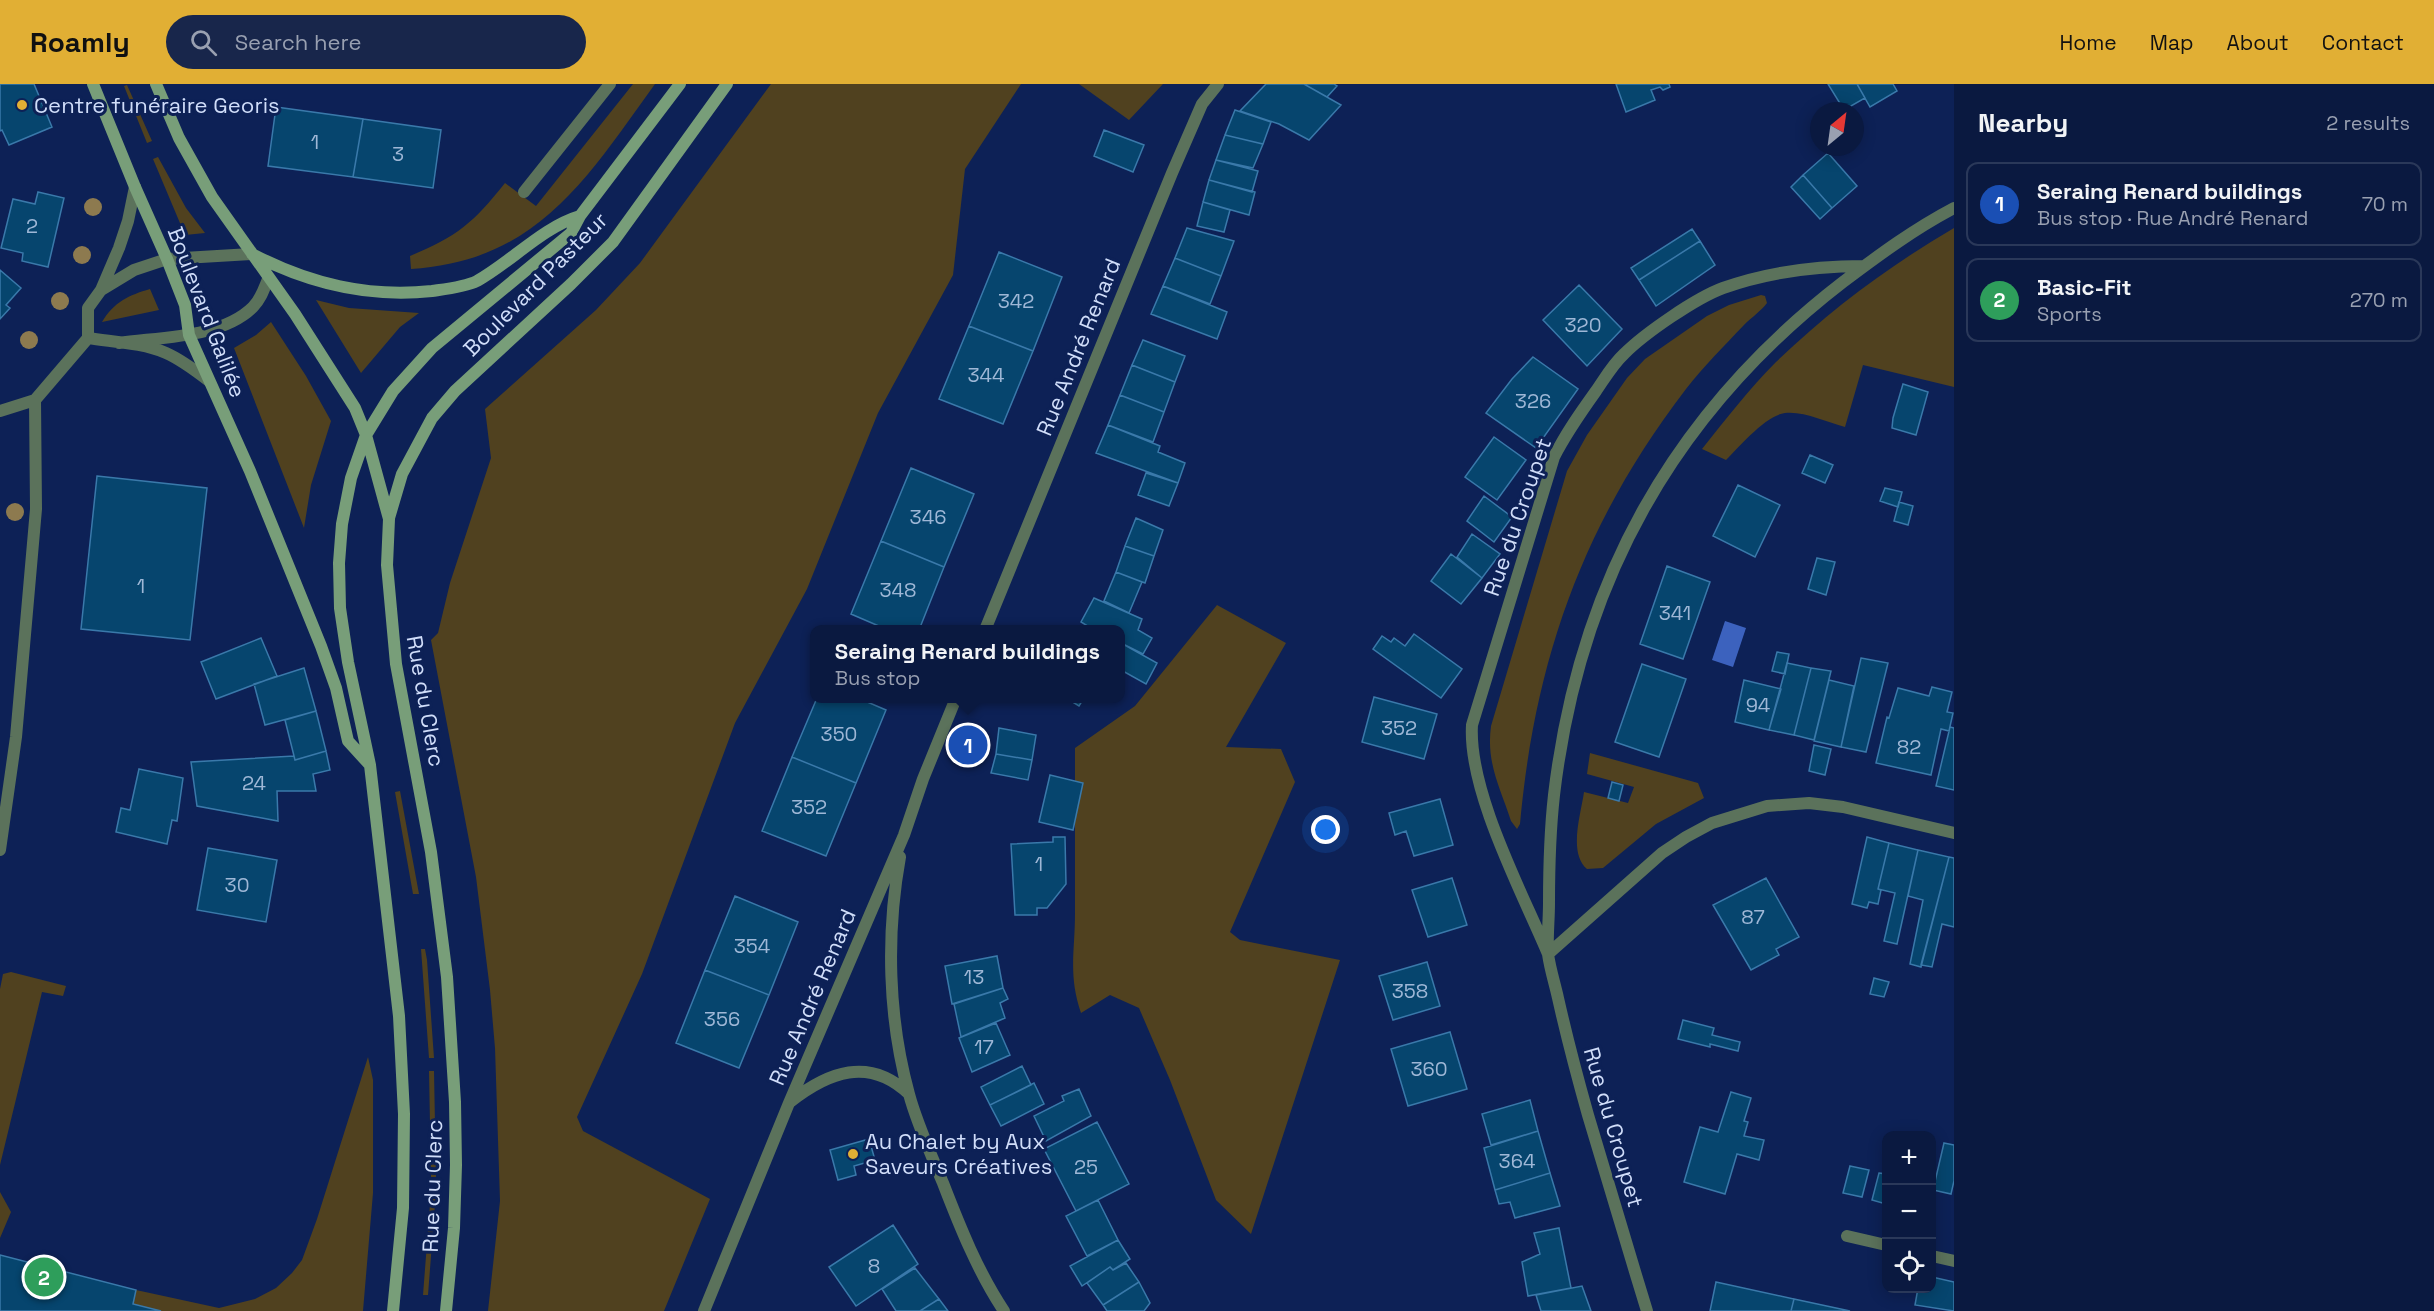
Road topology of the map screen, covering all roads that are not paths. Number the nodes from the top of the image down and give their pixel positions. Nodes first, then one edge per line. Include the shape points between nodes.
1 (93, 84) edge
2 (156, 84) edge
3 (610, 84) edge
4 (680, 84) edge
5 (727, 84) edge
6 (1218, 84) edge
7 (135, 187) junction
8 (524, 192) dead end
9 (1954, 208) edge
10 (580, 216) junction
11 (251, 254) junction
12 (167, 259) junction
13 (1864, 266) junction
14 (268, 279) junction
15 (101, 290) junction
16 (189, 335) junction
17 (88, 338) junction
18 (119, 343) junction
19 (209, 381) junction
20 (35, 400) junction
21 (0, 411) edge
22 (366, 435) junction
23 (389, 519) junction
24 (986, 625) edge
25 (954, 703) edge
26 (370, 765) junction
27 (1954, 833) edge
28 (904, 835) junction
29 (0, 850) edge
30 (1548, 954) junction
31 (909, 1094) junction
32 (789, 1103) junction
33 (1847, 1236) dead end
34 (1882, 1244) edge
35 (1936, 1257) edge
36 (1954, 1261) edge
37 (393, 1311) edge
38 (446, 1311) edge
39 (704, 1311) edge
40 (1004, 1311) edge
41 (1647, 1311) edge

1 - 7 street, Boulevard Galilée
2 - 11 street via 178,138
3 - 8 street
4 - 10 street, Boulevard Pasteur
5 - 23 street, Boulevard Pasteur via 613,242 455,391 432,418 402,474
6 - 24 street, Rue André Renard via 1202,104 1172,173
7 - 12 street, Boulevard Galilée
7 - 15 street via 128,221
9 - 13 street, Rue du Croupet via 1906,235
10 - 11 street, Boulevard Pasteur via 561,222 475,282 441,290 377,293 338,287 282,270
10 - 22 street, Boulevard Pasteur via 571,233 415,365 393,391
11 - 12 street
11 - 14 street
12 - 15 street via 134,270
12 - 16 street, Boulevard Galilée via 185,305
13 - 30 street, Rue du Croupet via 1810,308 1761,354 1693,430 1636,519 1611,572 1571,694 1558,763 1549,835
13 - 30 street, Rue du Croupet via 1823,266 1759,279 1724,288 1689,306 1624,354 1554,457 1472,739 1474,767 1496,831
14 - 16 street via 261,298 239,318
14 - 22 street via 355,408
15 - 17 street via 88,308
16 - 18 street
16 - 19 street, Boulevard Galilée
17 - 18 street
17 - 20 street
18 - 19 street via 166,352
19 - 26 street, Boulevard Galilée via 284,554 336,688 348,741
20 - 21 street
20 - 29 street via 36,509 16,737
22 - 23 street, Rue du Clerc
22 - 26 street, Rue du Clerc via 351,478 339,564 346,651
23 - 38 street, Rue du Clerc via 387,565 396,664 431,852 447,977 456,1165
25 - 28 street, Rue André Renard
26 - 37 street, Rue du Clerc via 395,981 405,1114 403,1208
27 - 30 street via 1843,807 1809,803 1767,806 1712,823 1678,842
28 - 31 street via 892,925 892,989
28 - 32 street, Rue André Renard
30 - 41 street, Rue du Croupet via 1572,1063
31 - 32 street via 880,1075 845,1073 830,1076
31 - 40 street via 957,1219
32 - 39 street, Rue André Renard
33 - 34 street
35 - 36 street

